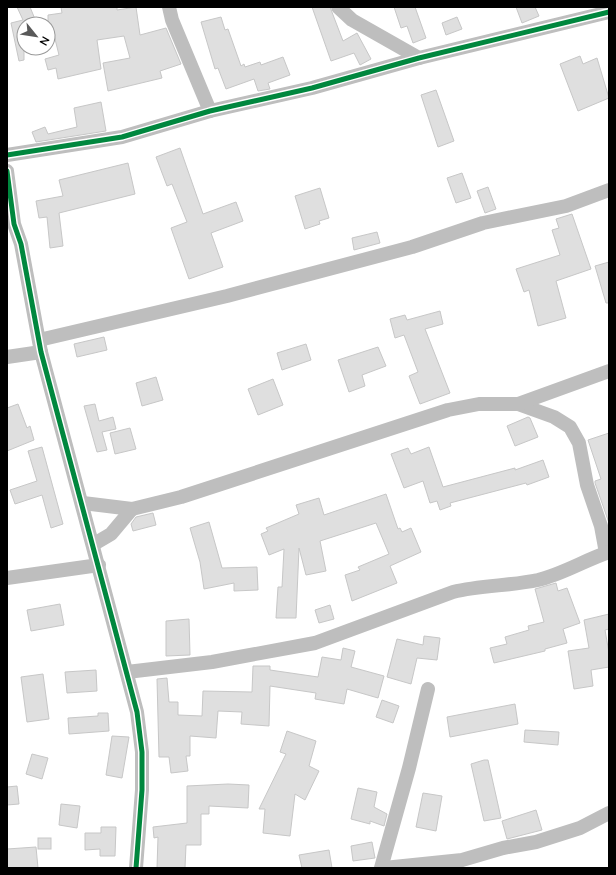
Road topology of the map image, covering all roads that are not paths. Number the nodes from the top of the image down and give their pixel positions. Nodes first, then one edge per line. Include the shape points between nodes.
1 (169, 7) edge
2 (338, 7) edge
3 (609, 12) edge
4 (419, 58) junction
5 (210, 111) junction
6 (7, 156) edge
7 (7, 171) edge
8 (609, 190) edge
9 (10, 224) edge
10 (40, 346) junction
11 (7, 357) edge
12 (609, 371) edge
13 (518, 404) junction
14 (83, 502) junction
15 (132, 509) junction
16 (94, 544) junction
17 (608, 552) edge
18 (99, 565) junction
19 (7, 578) edge
20 (127, 672) junction
21 (428, 689) dead end
22 (609, 813) edge
23 (136, 868) edge
24 (383, 868) edge

1 - 5 street
2 - 4 street via 352,20
3 - 4 street
4 - 5 street via 312,88
5 - 6 street via 122,137
7 - 9 street
8 - 10 street via 566,206 482,223 412,247
9 - 10 street via 21,244
10 - 11 street
10 - 14 street
12 - 13 street
13 - 15 street via 479,404 448,410 180,497
13 - 17 street via 554,417 570,428 580,443 587,484
14 - 15 street
14 - 16 street
15 - 16 street via 112,534
16 - 18 street
17 - 20 street via 538,580 453,592 315,643 212,662
18 - 19 street
18 - 20 street
20 - 23 street via 137,712 142,752
21 - 24 street
22 - 24 street via 580,828 462,860

